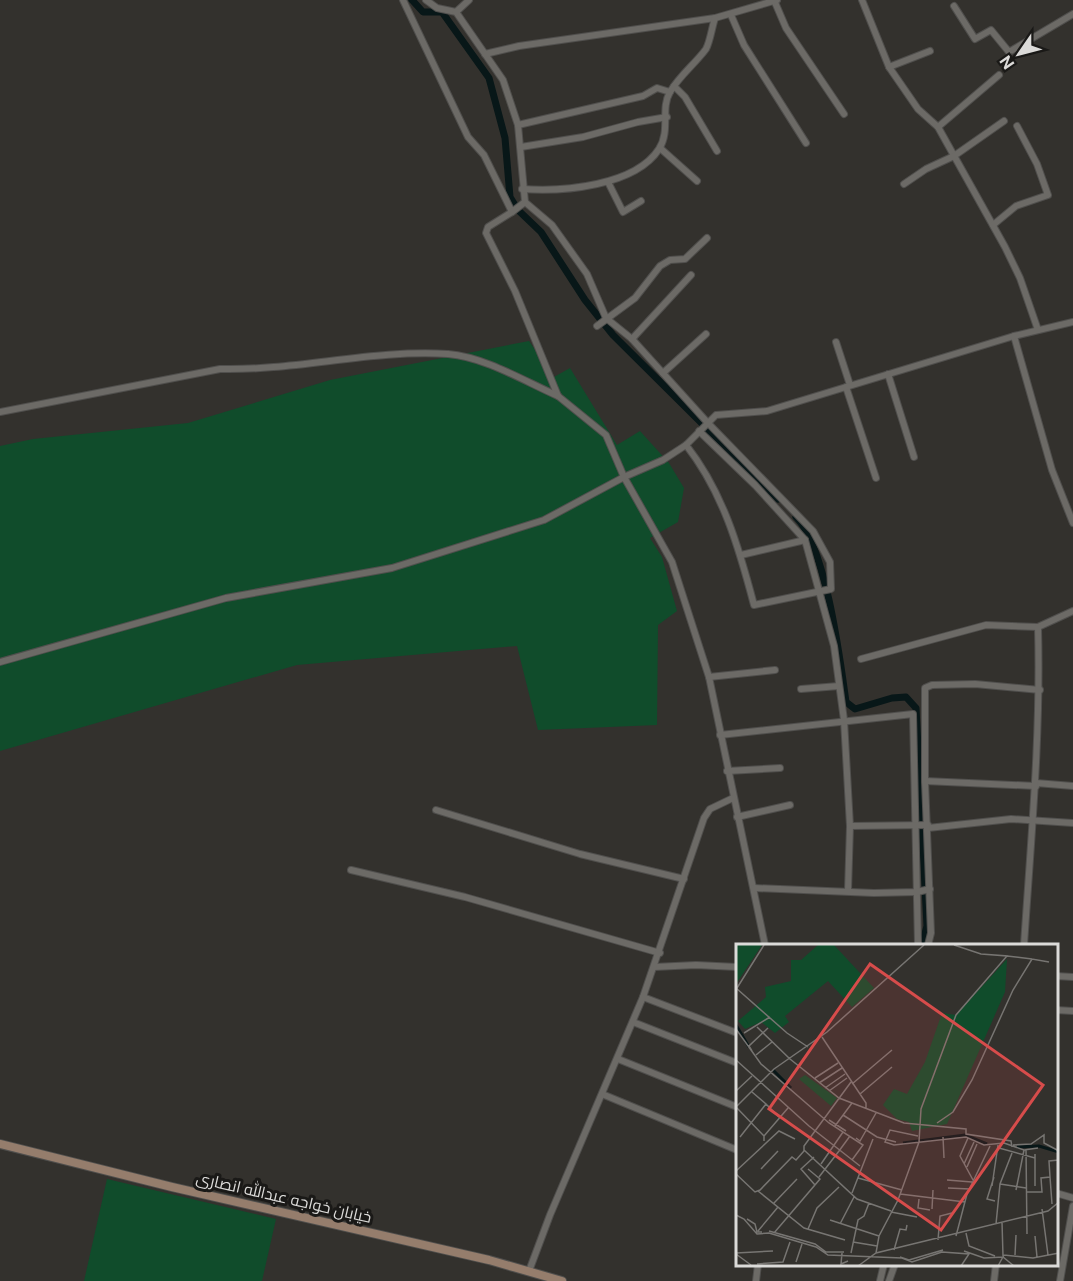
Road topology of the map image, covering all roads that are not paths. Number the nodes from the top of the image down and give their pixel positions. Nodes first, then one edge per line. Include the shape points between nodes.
1 (403, 0) edge
2 (426, 0) edge
3 (469, 0) edge
4 (775, 0) edge
5 (862, 0) edge
6 (954, 6) dead end
7 (456, 12) junction
8 (1073, 14) edge
9 (731, 15) junction
10 (715, 18) junction
11 (930, 51) dead end
12 (485, 54) junction
13 (889, 67) junction
14 (999, 75) dead end
15 (672, 89) junction
16 (844, 114) dead end
17 (667, 117) junction
18 (1004, 121) dead end
19 (518, 125) junction
20 (1017, 126) dead end
21 (938, 127) junction
22 (806, 143) dead end
23 (521, 147) junction
24 (660, 148) junction
25 (717, 151) dead end
26 (954, 156) junction
27 (697, 181) dead end
28 (608, 182) junction
29 (904, 184) dead end
30 (522, 189) junction
31 (641, 201) dead end
32 (525, 202) junction
33 (512, 212) junction
34 (993, 225) junction
35 (707, 238) dead end
36 (692, 276) dead end
37 (606, 318) junction
38 (1073, 322) edge
39 (597, 326) dead end
40 (1038, 330) junction
41 (706, 334) dead end
42 (1014, 336) junction
43 (632, 339) junction
44 (836, 342) dead end
45 (663, 373) junction
46 (888, 374) junction
47 (848, 386) junction
48 (558, 396) junction
49 (0, 412) edge
50 (707, 422) junction
51 (699, 431) junction
52 (686, 445) junction
53 (914, 457) dead end
54 (624, 477) junction
55 (876, 478) dead end
56 (1073, 523) edge
57 (805, 540) junction
58 (741, 555) junction
59 (819, 593) junction
60 (1073, 611) edge
61 (1038, 627) junction
62 (861, 659) dead end
63 (0, 662) edge
64 (775, 670) dead end
65 (709, 677) junction
66 (839, 686) junction
67 (801, 689) dead end
68 (1040, 690) junction
69 (927, 713) junction
70 (913, 714) junction
71 (844, 720) junction
72 (720, 735) junction
73 (780, 768) dead end
74 (727, 771) junction
75 (925, 781) junction
76 (1036, 785) junction
77 (1073, 786) edge
78 (733, 798) junction
79 (790, 806) dead end
80 (436, 810) dead end
81 (737, 817) junction
82 (1033, 820) junction
83 (1073, 823) edge
84 (915, 825) junction
85 (850, 826) junction
86 (928, 827) junction
87 (351, 870) dead end
88 (684, 879) junction
89 (754, 888) junction
90 (930, 889) junction
91 (848, 891) junction
92 (917, 892) junction
93 (765, 944) edge
94 (918, 944) edge
95 (928, 944) edge
96 (1024, 944) edge
97 (660, 953) junction
98 (654, 967) junction
99 (736, 967) edge
100 (1058, 976) edge
101 (1073, 977) edge
102 (643, 997) junction
103 (1058, 1010) edge
104 (1073, 1011) edge
105 (633, 1022) junction
106 (736, 1033) edge
107 (618, 1059) junction
108 (736, 1063) edge
109 (602, 1094) junction
110 (736, 1107) edge
111 (0, 1144) edge
112 (736, 1150) edge
113 (1058, 1194) edge
114 (1073, 1198) edge
115 (1073, 1206) edge
116 (758, 1266) edge
117 (884, 1266) edge
118 (894, 1266) edge
119 (996, 1266) edge
120 (529, 1271) junction
121 (562, 1281) edge
122 (756, 1281) edge
123 (880, 1281) edge
124 (889, 1281) edge
125 (994, 1281) edge
126 (1060, 1281) edge

1 - 33 street via 468,137 484,155
2 - 7 street via 437,8
3 - 7 street
4 - 9 street
4 - 16 street via 786,28
5 - 13 street
6 - 8 street via 975,39 991,30 1009,52
7 - 12 street
9 - 10 street
9 - 22 street via 744,45
10 - 12 street
10 - 15 street via 707,47
11 - 13 street
12 - 19 street via 503,80
13 - 21 street via 918,109
14 - 21 street
15 - 17 street via 664,108
15 - 19 street via 657,88 644,96
15 - 25 street via 685,97
17 - 23 street
17 - 24 street
18 - 26 street
19 - 23 street
20 - 34 street via 1048,195 1016,206
21 - 26 street
23 - 30 street
24 - 27 street
24 - 28 street via 640,168
26 - 29 street
26 - 34 street
28 - 30 street
28 - 31 street via 623,212
30 - 32 street
32 - 33 street
32 - 37 street via 552,225 587,274
33 - 48 street via 488,227 486,233 516,291
34 - 40 street via 1020,278
35 - 37 street via 686,259 669,260 660,266 635,298
36 - 43 street
37 - 39 street
37 - 43 street
38 - 40 street
40 - 42 street
41 - 45 street
42 - 46 street
42 - 56 street via 1052,470
43 - 45 street
44 - 47 street
45 - 50 street
46 - 47 street
46 - 53 street
47 - 50 street via 767,411 716,415
47 - 55 street
48 - 49 street via 476,360 448,354 254,370 220,369
48 - 54 street via 606,435
50 - 51 street
50 - 59 street via 813,531 830,562 831,589
51 - 52 street
51 - 57 street
52 - 54 street
52 - 58 street via 714,486
54 - 63 street via 544,520 392,568 226,598
54 - 65 street via 672,562
57 - 58 street
57 - 59 street
58 - 59 street via 754,605
59 - 66 street via 834,646
60 - 61 street
61 - 62 street via 986,625
61 - 68 street
64 - 65 street
65 - 72 street
66 - 67 street
66 - 71 street
68 - 69 street via 932,685 925,688
68 - 76 street
69 - 70 street
69 - 75 street
70 - 71 street
70 - 84 street
71 - 72 street
71 - 85 street
72 - 74 street
73 - 74 street
74 - 78 street
75 - 76 street
75 - 86 street
76 - 77 street
76 - 82 street
78 - 81 street
78 - 88 street via 710,809 704,818
79 - 81 street
80 - 88 street via 580,854
81 - 89 street
82 - 83 street
82 - 86 street
82 - 96 street
84 - 85 street
84 - 86 street
84 - 92 street
85 - 91 street
86 - 90 street
87 - 97 street via 465,897
88 - 97 street
89 - 91 street
89 - 93 street
90 - 92 street
90 - 95 street via 932,933
91 - 92 street
92 - 94 street
97 - 98 street
98 - 99 street
98 - 102 street
100 - 101 street
102 - 105 street
102 - 106 street
103 - 104 street
105 - 107 street
105 - 108 street
107 - 109 street
107 - 110 street
109 - 112 street
109 - 120 street
111 - 120 street, خیابان خواجه عبدالله انصاری
113 - 114 street
115 - 126 street
116 - 122 street
117 - 123 street
118 - 124 street
119 - 125 street
120 - 121 street, خیابان خواجه عبدالله انصاری

